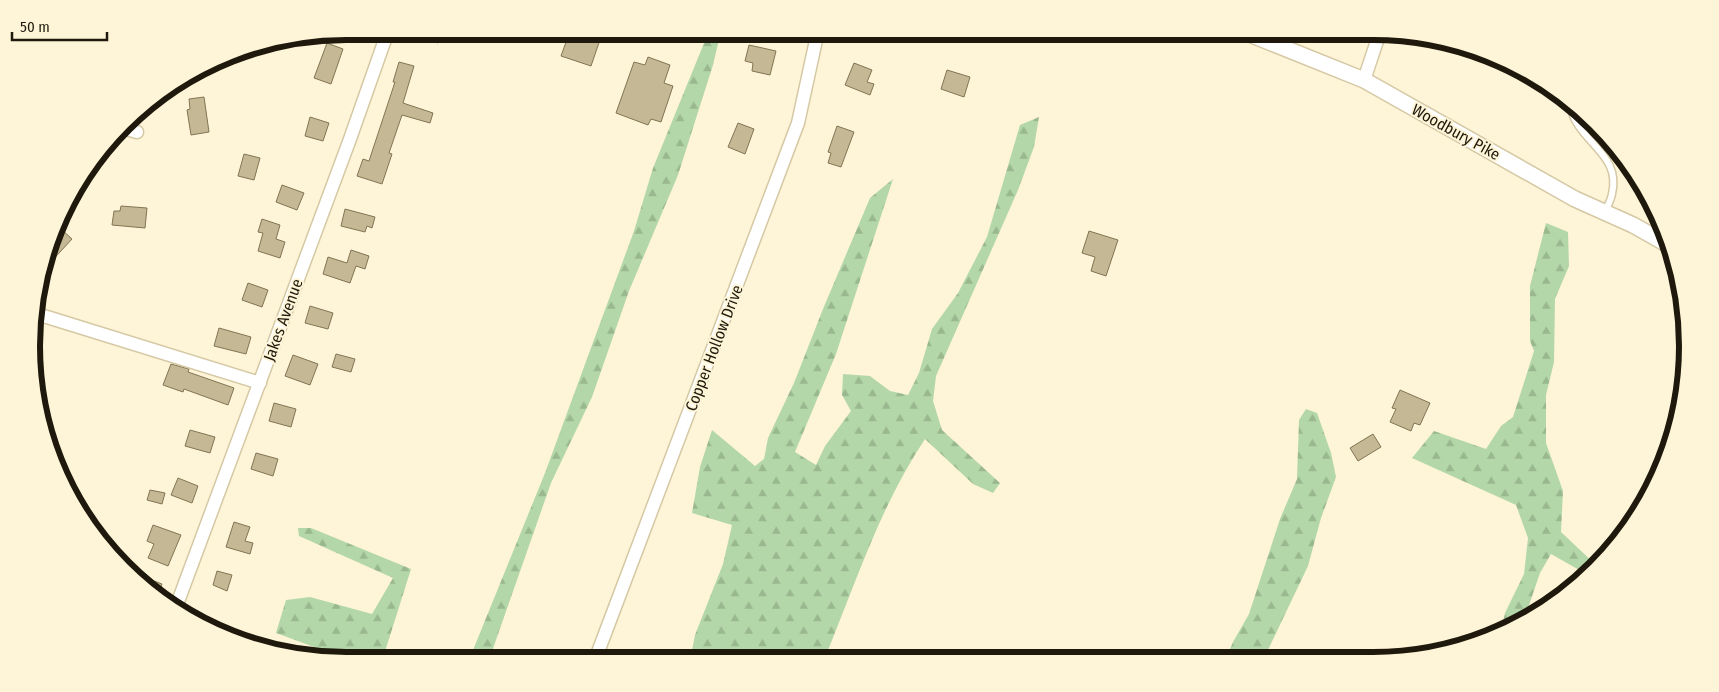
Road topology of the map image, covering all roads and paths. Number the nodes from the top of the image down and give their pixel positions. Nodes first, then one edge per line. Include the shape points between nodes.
1 (385, 40) edge
2 (816, 40) edge
3 (1264, 40) edge
4 (1377, 40) edge
5 (1364, 80) junction
6 (1572, 113) edge
7 (130, 130) edge
8 (137, 132) dead end
9 (1605, 212) junction
10 (1660, 239) edge
11 (42, 315) edge
12 (260, 383) junction
13 (178, 601) edge
14 (599, 652) edge

1 - 12 street, Jakes Avenue
2 - 14 street, Copper Hollow Drive via 798,123
3 - 5 street, Woodbury Pike
4 - 5 street
5 - 9 street, Woodbury Pike via 1575,199
6 - 9 lane via 1609,164 1612,195
7 - 8 street
9 - 10 street, Woodbury Pike
11 - 12 street
12 - 13 street, Jakes Avenue

